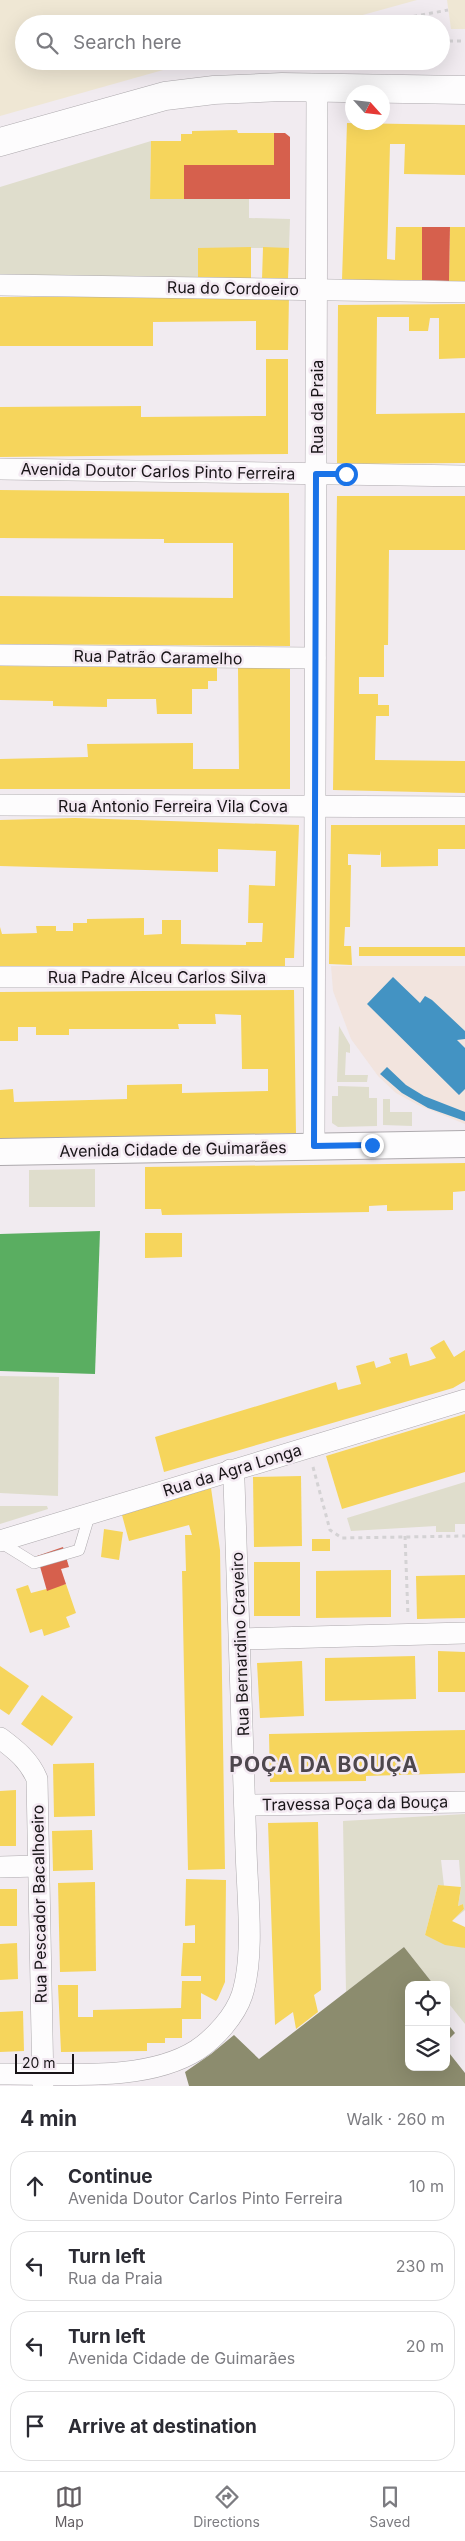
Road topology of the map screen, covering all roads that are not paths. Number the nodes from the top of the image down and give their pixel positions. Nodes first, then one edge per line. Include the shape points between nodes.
1 (316, 88) junction
2 (465, 90) edge
3 (0, 142) edge
4 (0, 285) edge
5 (317, 292) junction
6 (465, 292) edge
7 (0, 469) edge
8 (316, 474) junction
9 (465, 476) edge
10 (0, 655) edge
11 (315, 658) junction
12 (0, 805) edge
13 (315, 806) junction
14 (465, 807) edge
15 (0, 977) edge
16 (314, 978) junction
17 (465, 1144) edge
18 (314, 1146) junction
19 (0, 1152) edge
20 (465, 1400) edge
21 (230, 1470) junction
22 (90, 1513) junction
23 (0, 1541) edge
24 (465, 1634) edge
25 (240, 1639) junction
26 (0, 1738) edge
27 (465, 1802) edge
28 (245, 1805) junction
29 (38, 1866) junction
30 (0, 1867) edge
31 (0, 2074) edge
32 (43, 2080) edge

1 - 2 main road
1 - 3 main road via 214,90 165,96
1 - 5 street, Rua da Praia
4 - 5 street, Rua do Cordoeiro via 296,289
5 - 6 street, Rua do Cordoeiro
5 - 8 street, Rua da Praia
7 - 8 street, Avenida Doutor Carlos Pinto Ferreira
8 - 9 street, Avenida Doutor Carlos Pinto Ferreira
8 - 11 street, Rua da Praia
10 - 11 street, Rua Patrão Caramelho
11 - 13 street, Rua da Praia
12 - 13 street, Rua Antonio Ferreira Vila Cova
13 - 14 street, Rua Antonio Ferreira Vila Cova
13 - 16 street, Rua da Praia
15 - 16 street, Rua Padre Alceu Carlos Silva
16 - 18 street, Rua da Praia
17 - 18 street, Avenida Cidade de Guimarães
18 - 19 street, Avenida Cidade de Guimarães
20 - 21 street, Rua da Agra Longa
21 - 22 street, Rua da Agra Longa
21 - 25 street, Rua Bernardino Craveiro via 234,1481
22 - 23 street, Rua da Agra Longa
22 - 23 lane via 79,1550 34,1563
24 - 25 street
25 - 28 street, Rua Bernardino Craveiro
26 - 29 street, Rua Pescador Bacalhoeiro via 23,1756 37,1779
27 - 28 street, Travessa Poça da Bouça
28 - 32 street, Rua Bernardino Craveiro via 248,1966 242,1996 230,2018 199,2049 152,2069
29 - 30 street
29 - 32 street, Rua Pescador Bacalhoeiro
31 - 32 street, Rua Bernardino Craveiro

